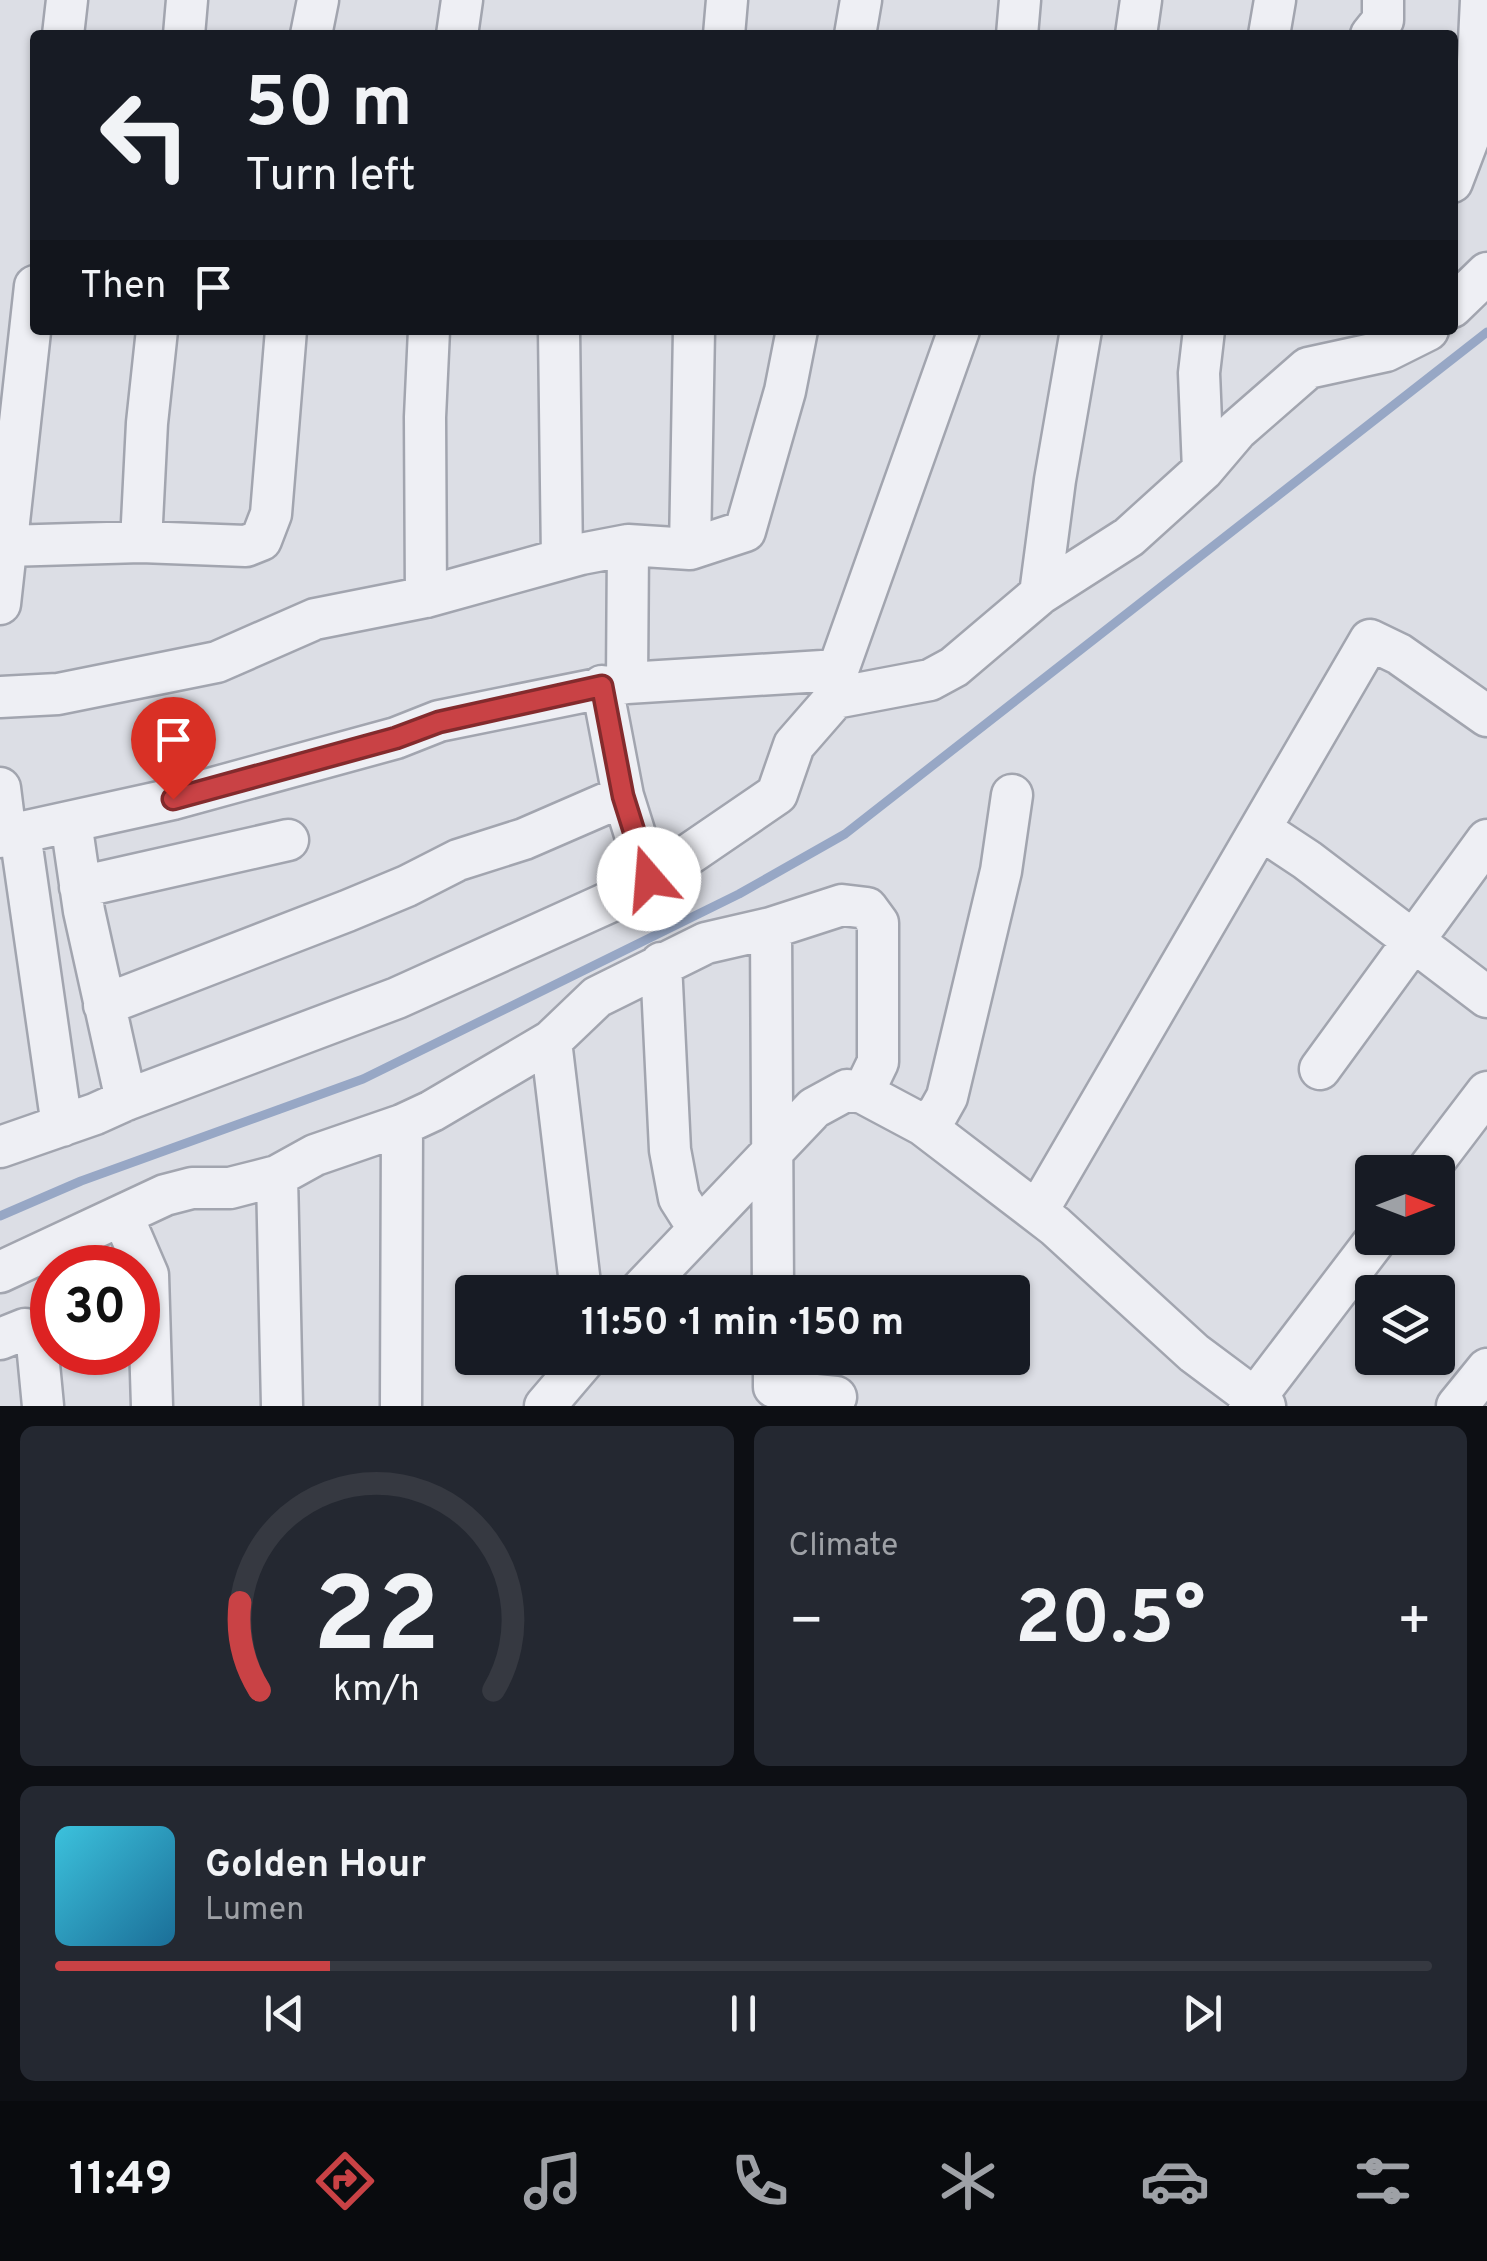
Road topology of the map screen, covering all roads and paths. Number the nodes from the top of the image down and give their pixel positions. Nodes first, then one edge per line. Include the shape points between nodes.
1 (67, 0) edge
2 (188, 0) edge
3 (318, 0) edge
4 (462, 0) edge
5 (728, 0) edge
6 (861, 0) edge
7 (1020, 0) edge
8 (1141, 0) edge
9 (1275, 0) edge
10 (1383, 0) edge
11 (1480, 0) edge
12 (64, 30) edge
13 (185, 30) edge
14 (312, 30) edge
15 (458, 30) edge
16 (725, 30) edge
17 (857, 30) edge
18 (1017, 30) edge
19 (1137, 30) edge
20 (1271, 30) edge
21 (1374, 30) edge
22 (1458, 166) edge
23 (1487, 272) edge
24 (0, 288) edge
25 (30, 289) edge
26 (1458, 301) edge
27 (30, 333) edge
28 (156, 335) edge
29 (286, 335) edge
30 (429, 335) edge
31 (559, 335) edge
32 (694, 335) edge
33 (796, 335) edge
34 (958, 335) edge
35 (1080, 335) edge
36 (1204, 335) edge
37 (1418, 335) edge
38 (1314, 349) edge
39 (1203, 470) junction
40 (142, 542) junction
41 (628, 545) junction
42 (6, 546) junction
43 (690, 549) junction
44 (562, 560) junction
45 (1040, 594) junction
46 (426, 597) junction
47 (0, 604) edge
48 (614, 684) junction
49 (836, 684) junction
50 (0, 697) edge
51 (1487, 716) edge
52 (0, 788) edge
53 (1012, 795) dead end
54 (623, 796) junction
55 (70, 822) junction
56 (1260, 829) junction
57 (8, 835) edge
58 (288, 840) dead end
59 (1487, 840) edge
60 (649, 879) junction
61 (80, 887) junction
62 (770, 928) junction
63 (1411, 940) junction
64 (661, 963) junction
65 (1487, 996) edge
66 (104, 1005) junction
67 (551, 1041) junction
68 (1320, 1069) dead end
69 (863, 1092) junction
70 (1487, 1092) edge
71 (126, 1100) junction
72 (402, 1125) junction
73 (923, 1125) junction
74 (62, 1126) junction
75 (0, 1147) edge
76 (772, 1152) junction
77 (1439, 1155) edge
78 (277, 1176) junction
79 (123, 1217) junction
80 (1046, 1219) junction
81 (698, 1228) junction
82 (1365, 1255) edge
83 (0, 1272) edge
84 (579, 1275) edge
85 (654, 1275) edge
86 (773, 1275) edge
87 (0, 1338) edge
88 (1487, 1369) edge
89 (571, 1375) edge
90 (774, 1375) edge
91 (836, 1396) dead end
92 (1256, 1404) edge
93 (44, 1406) edge
94 (152, 1406) edge
95 (282, 1406) edge
96 (401, 1406) edge
97 (544, 1406) edge
98 (1457, 1406) edge

1 - 12 street
2 - 13 street
3 - 14 street
4 - 15 street
5 - 16 street
6 - 17 street
7 - 18 street
8 - 19 street
9 - 20 street
10 - 21 street
11 - 22 street via 1476,104
23 - 26 street
24 - 25 street
27 - 42 street
28 - 40 street
29 - 40 street via 265,536 246,546
30 - 46 street
31 - 44 street
32 - 43 street
33 - 43 street via 746,529
34 - 49 street
35 - 45 street
36 - 39 street
37 - 38 street via 1386,351
38 - 39 street
39 - 45 street via 1129,537
40 - 42 street
41 - 43 street
41 - 44 street
41 - 48 street
42 - 47 street
44 - 46 street
45 - 49 street via 930,680
46 - 50 street via 315,619 217,662 41,696
48 - 49 street
48 - 54 street
48 - 55 street via 439,722
49 - 60 street via 794,744 777,794
51 - 56 street via 1370,640
52 - 57 street
53 - 73 street via 1002,871 947,1097
54 - 60 street
54 - 66 street
55 - 57 street
55 - 61 street
56 - 63 street
56 - 80 street
57 - 74 street
58 - 61 street
59 - 63 street
60 - 71 street via 397,998
61 - 66 street
62 - 64 street via 706,943
62 - 69 street via 842,905 876,916 878,1062
62 - 76 street
63 - 65 street
63 - 68 street
64 - 67 street via 597,997
64 - 81 street via 670,1150 679,1198
66 - 71 street
67 - 72 street
67 - 84 street
69 - 73 street
69 - 76 street via 830,1097
70 - 77 street
71 - 74 street
72 - 78 street via 315,1155
72 - 96 street
73 - 80 street
74 - 75 street
76 - 81 street
76 - 86 street
78 - 79 street via 165,1195
78 - 95 street
79 - 83 street
79 - 94 street via 148,1276
80 - 92 street
81 - 85 street
82 - 92 street
87 - 93 street via 25,1329 36,1334
88 - 98 street
89 - 97 street
90 - 91 street via 774,1386

